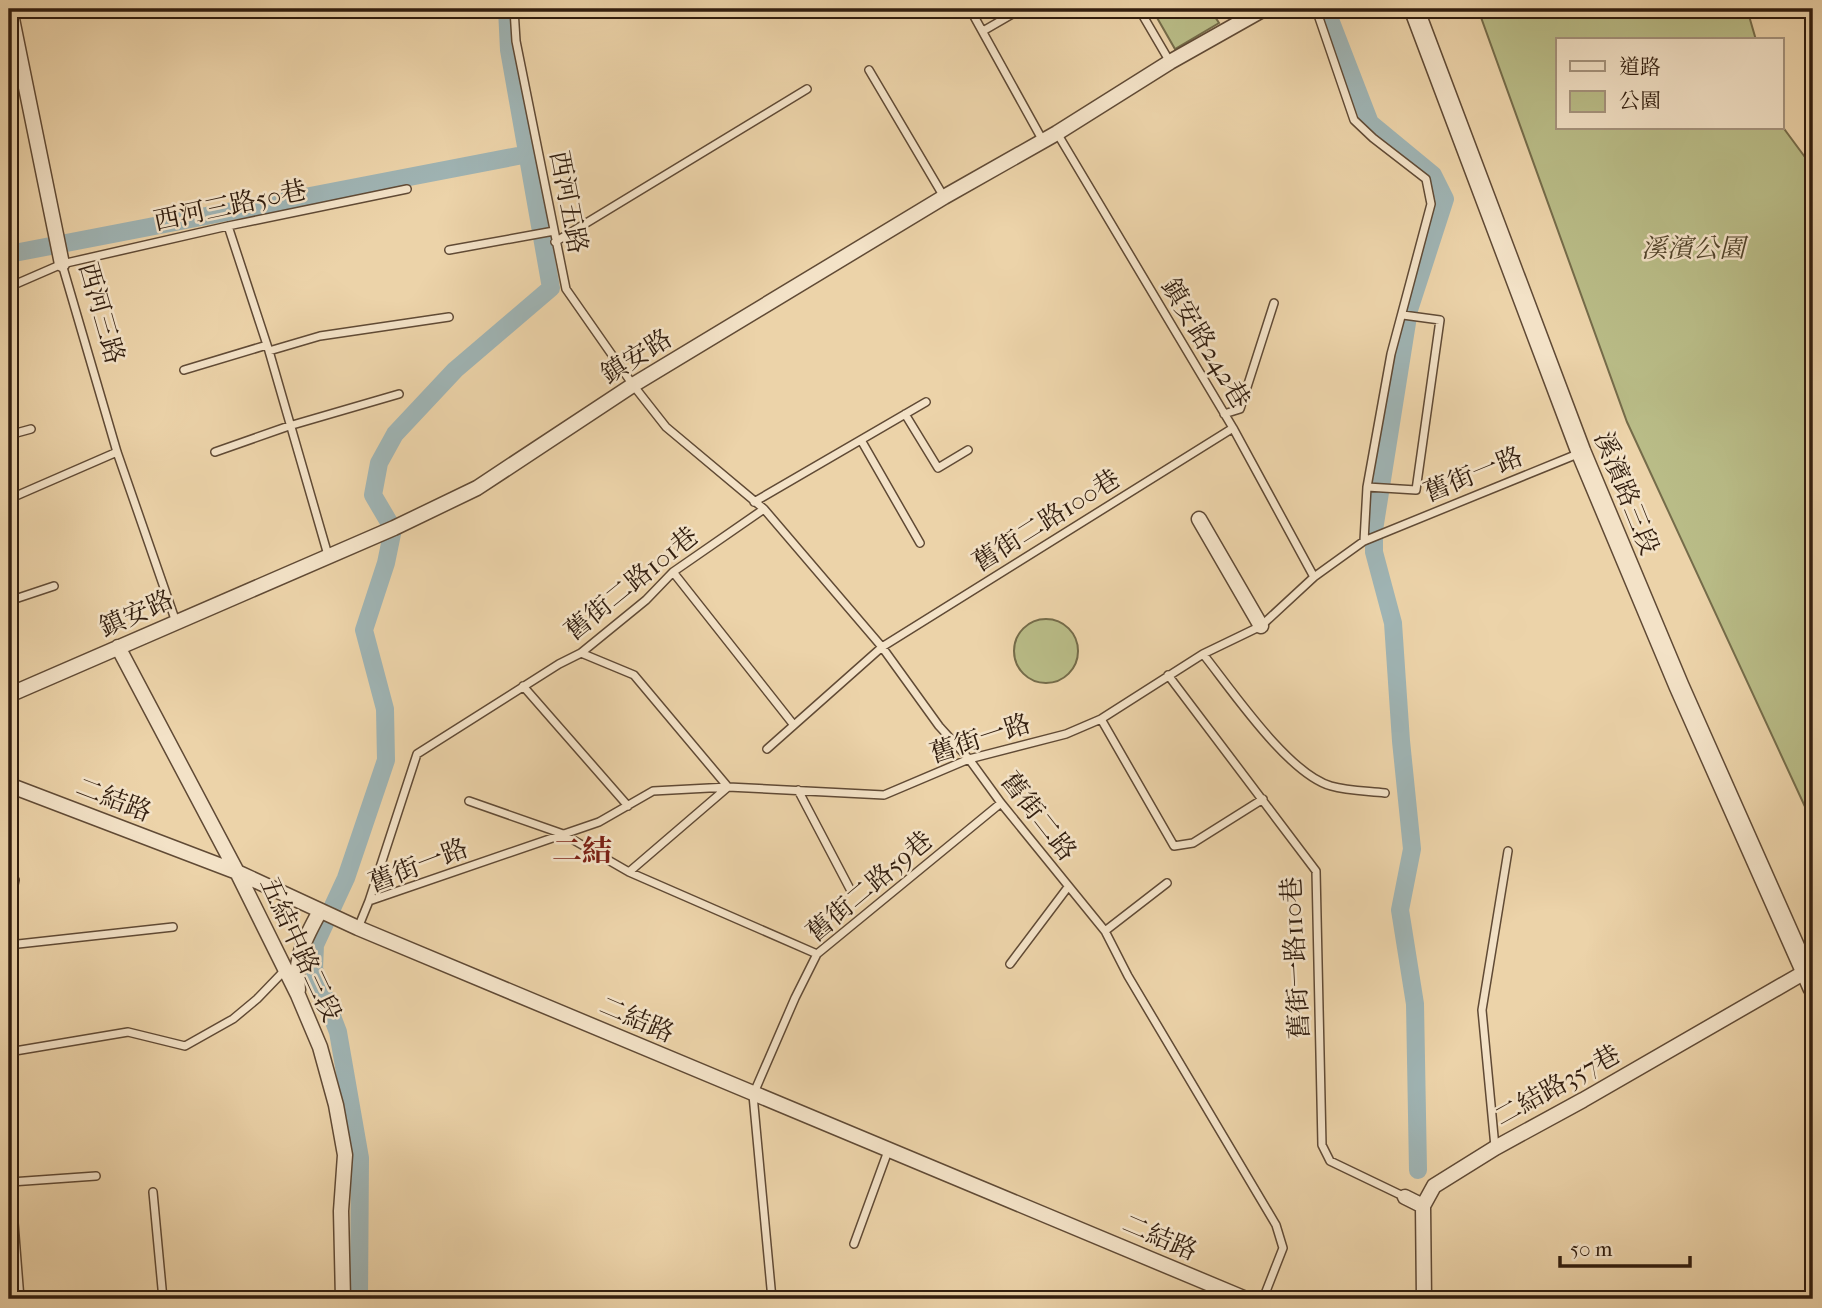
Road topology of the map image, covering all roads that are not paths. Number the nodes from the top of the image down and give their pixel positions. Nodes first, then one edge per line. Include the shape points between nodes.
1 (10, 9) edge
2 (514, 9) edge
3 (970, 9) edge
4 (1021, 9) edge
5 (1139, 9) edge
6 (1264, 9) edge
7 (1316, 9) edge
8 (1414, 9) edge
9 (983, 31) junction
10 (1170, 62) junction
11 (869, 70) dead end
12 (807, 89) dead end
13 (1057, 133) junction
14 (1042, 141) junction
15 (407, 189) dead end
16 (944, 197) junction
17 (229, 226) junction
18 (554, 231) junction
19 (555, 242) junction
20 (449, 250) dead end
21 (62, 264) junction
22 (9, 288) edge
23 (1274, 303) dead end
24 (1403, 316) junction
25 (449, 317) dead end
26 (268, 348) junction
27 (184, 370) dead end
28 (633, 385) junction
29 (399, 394) dead end
30 (926, 402) dead end
31 (905, 414) junction
32 (1224, 414) junction
33 (289, 426) junction
34 (1233, 428) junction
35 (31, 429) dead end
36 (9, 435) edge
37 (861, 440) junction
38 (968, 450) dead end
39 (117, 452) junction
40 (215, 452) dead end
41 (1581, 452) junction
42 (1367, 487) junction
43 (9, 499) edge
44 (754, 502) junction
45 (764, 509) junction
46 (1199, 519) dead end
47 (1364, 541) junction
48 (920, 543) dead end
49 (328, 555) junction
50 (673, 572) junction
51 (1314, 577) junction
52 (54, 586) dead end
53 (9, 601) edge
54 (176, 622) junction
55 (1261, 625) junction
56 (118, 647) junction
57 (882, 648) junction
58 (581, 653) junction
59 (1203, 654) junction
60 (1168, 675) junction
61 (523, 687) junction
62 (9, 695) edge
63 (1101, 719) junction
64 (793, 724) junction
65 (767, 748) dead end
66 (969, 759) junction
67 (9, 785) edge
68 (728, 787) junction
69 (797, 790) junction
70 (1385, 793) dead end
71 (1264, 799) junction
72 (469, 801) dead end
73 (1001, 803) junction
74 (628, 806) junction
75 (563, 834) junction
76 (1508, 851) dead end
77 (237, 872) junction
78 (629, 872) junction
79 (15, 880) dead end
80 (1167, 883) dead end
81 (1068, 887) junction
82 (850, 889) dead end
83 (369, 901) junction
84 (9, 908) edge
85 (323, 912) junction
86 (173, 927) dead end
87 (358, 928) junction
88 (1105, 931) junction
89 (9, 945) edge
90 (817, 954) junction
91 (1010, 964) dead end
92 (284, 971) junction
93 (1809, 980) edge
94 (298, 995) junction
95 (9, 1052) edge
96 (753, 1095) junction
97 (1495, 1148) junction
98 (888, 1150) junction
99 (9, 1160) edge
100 (96, 1176) dead end
101 (11, 1182) junction
102 (153, 1192) dead end
103 (1405, 1197) joint
104 (1423, 1206) junction
105 (854, 1244) dead end
106 (20, 1299) edge
107 (163, 1299) edge
108 (342, 1299) edge
109 (772, 1299) edge
110 (1246, 1299) edge
111 (1263, 1299) edge
112 (1424, 1299) edge

1 - 21 street, 西河三路
2 - 18 lane, 西河五路 via 516,41
3 - 9 lane
4 - 9 lane
5 - 10 lane
6 - 10 street, 鎮安路
7 - 24 lane via 1354,120 1426,179 1431,204
8 - 41 street, 溪濱路三段
9 - 14 lane
10 - 13 street, 鎮安路
11 - 16 lane
12 - 19 lane
13 - 14 street, 鎮安路
13 - 32 lane, 鎮安路242巷
14 - 16 street, 鎮安路
15 - 17 lane, 西河三路50巷
16 - 28 street, 鎮安路
17 - 21 lane, 西河三路50巷
17 - 26 lane
18 - 19 lane, 西河五路
18 - 20 lane
19 - 28 lane, 西河五路 via 566,289
21 - 22 lane, 西河三路50巷
21 - 39 lane, 西河三路
23 - 32 lane via 1240,409
24 - 42 lane via 1391,354
24 - 42 lane via 1440,320 1416,490
25 - 26 lane
26 - 27 lane
26 - 33 lane
28 - 44 lane, 舊街二路 via 666,427
28 - 49 street, 鎮安路 via 478,488
29 - 33 lane
30 - 31 lane
31 - 37 lane
31 - 38 lane via 938,468
32 - 34 lane, 鎮安路242巷
33 - 40 lane
33 - 49 lane
34 - 51 lane, 鎮安路242巷
34 - 57 lane, 舊街二路100巷
35 - 36 lane
37 - 44 lane
37 - 48 lane
39 - 43 lane
39 - 54 lane, 西河三路
41 - 47 lane, 舊街一路
41 - 93 street, 溪濱路三段
42 - 47 lane
44 - 45 lane, 舊街二路
45 - 50 lane, 舊街二路101巷
45 - 57 lane, 舊街二路
46 - 55 street
47 - 51 lane, 舊街一路
49 - 54 street, 鎮安路
50 - 58 lane, 舊街二路101巷
50 - 64 lane
51 - 55 lane, 舊街一路
52 - 53 lane
54 - 56 street, 鎮安路
55 - 59 lane, 舊街一路
56 - 62 street, 鎮安路
56 - 77 street, 五結中路三段
57 - 64 lane, 舊街二路100巷
57 - 66 lane, 舊街二路
58 - 61 lane, 舊街二路101巷
58 - 68 lane via 634,675
59 - 60 lane, 舊街一路
59 - 70 lane via 1270,738 1303,769 1329,786
60 - 63 lane, 舊街一路
60 - 71 lane, 舊街一路110巷
61 - 74 lane
61 - 83 lane, 舊街二路101巷 via 416,754
63 - 66 lane, 舊街一路 via 1066,734
63 - 71 lane via 1174,846 1193,843
64 - 65 lane, 舊街二路100巷
66 - 69 lane, 舊街一路 via 884,795
66 - 73 lane, 舊街二路
67 - 77 street, 二結路
68 - 69 lane, 舊街一路
68 - 74 lane, 舊街一路 via 653,791
68 - 78 lane
69 - 82 lane
71 - 103 lane, 舊街一路110巷 via 1316,871 1322,1145 1330,1161
72 - 75 lane
73 - 81 lane, 舊街二路
73 - 90 lane, 舊街二路59巷
74 - 75 lane, 舊街一路
75 - 78 lane
75 - 83 lane, 舊街一路
76 - 97 lane via 1482,1010
77 - 85 street, 二結路
77 - 92 street, 五結中路三段
78 - 90 lane
79 - 84 lane
80 - 88 lane
81 - 88 lane, 舊街二路
81 - 91 lane
83 - 87 lane, 舊街一路
85 - 87 street, 二結路
85 - 94 street via 304,940 296,968
86 - 89 lane
87 - 96 street, 二結路
88 - 111 lane, 舊街二路 via 1276,1224 1283,1248
90 - 96 lane, 舊街二路59巷
92 - 94 street, 五結中路三段
92 - 95 lane via 233,1019 185,1046 128,1032
93 - 97 street, 二結路357巷
94 - 108 street, 五結中路三段 via 320,1047 345,1155
96 - 98 street, 二結路
96 - 109 lane
97 - 104 street, 二結路357巷 via 1434,1186
98 - 105 lane
98 - 110 street, 二結路
99 - 101 lane
100 - 101 lane
101 - 106 lane
102 - 107 lane
103 - 104 street
104 - 112 street

